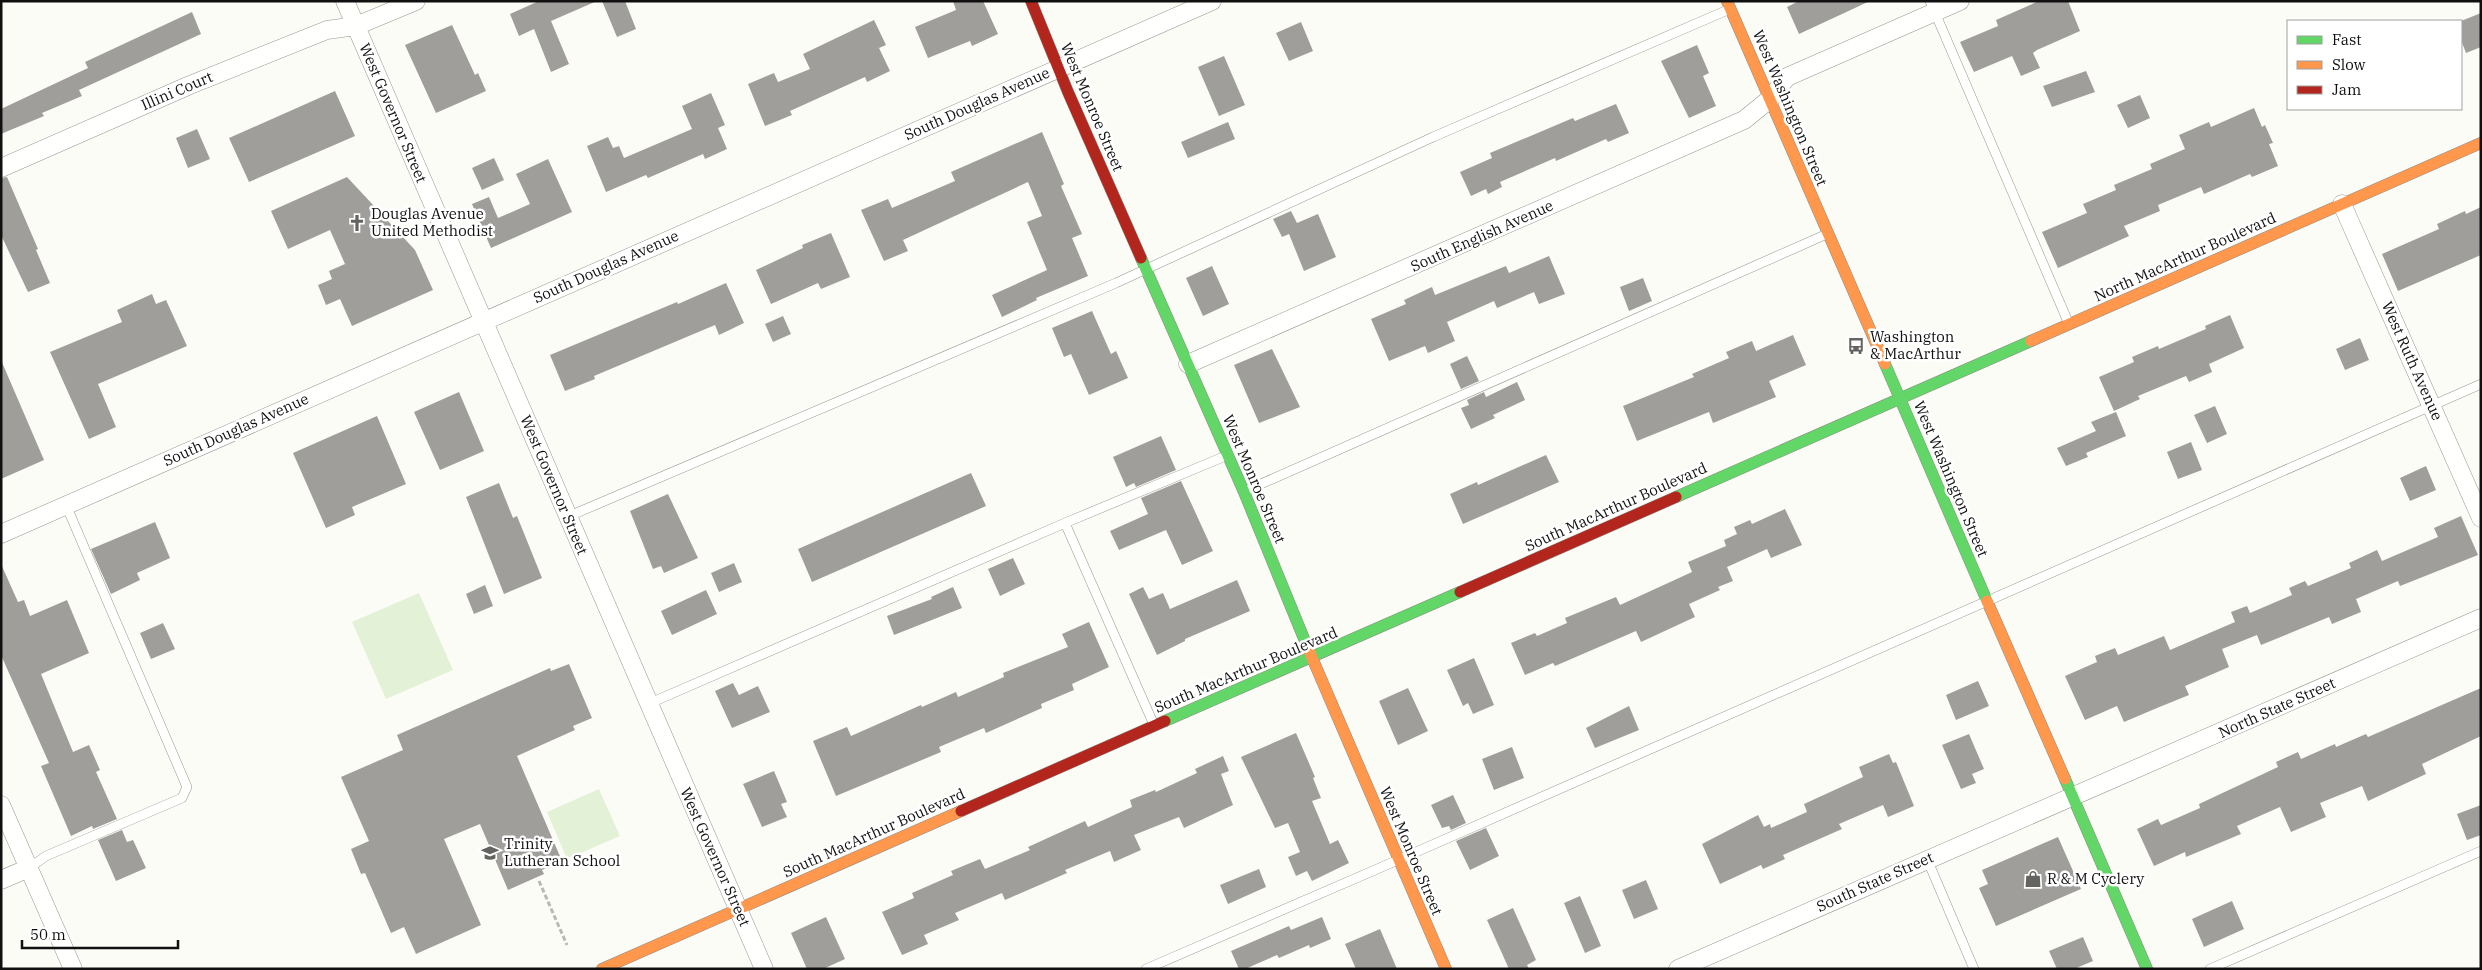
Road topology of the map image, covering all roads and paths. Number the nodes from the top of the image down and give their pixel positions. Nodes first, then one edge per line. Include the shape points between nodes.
1 (346, 1) edge
2 (416, 1) edge
3 (1031, 1) edge
4 (1212, 1) edge
5 (1960, 1) edge
6 (1729, 5) edge
7 (1933, 7) edge
8 (356, 26) junction
9 (1059, 69) junction
10 (1770, 98) junction
11 (2481, 143) edge
12 (1, 168) edge
13 (2342, 204) junction
14 (1828, 233) junction
15 (1146, 269) junction
16 (482, 321) junction
17 (2069, 324) junction
18 (1188, 364) junction
19 (2481, 384) edge
20 (1900, 398) junction
21 (2432, 405) junction
22 (1228, 455) junction
23 (1244, 492) junction
24 (66, 505) junction
25 (567, 517) junction
26 (2481, 518) edge
27 (1065, 523) junction
28 (1, 534) edge
29 (1988, 602) junction
30 (2481, 618) edge
31 (1312, 658) junction
32 (648, 704) junction
33 (1154, 726) junction
34 (2073, 797) junction
35 (1, 805) edge
36 (2481, 851) edge
37 (1927, 859) junction
38 (1398, 860) junction
39 (29, 868) junction
40 (1, 880) edge
41 (539, 881) dead end
42 (738, 910) junction
43 (567, 945) dead end
44 (73, 969) edge
45 (602, 969) edge
46 (764, 969) edge
47 (1146, 969) edge
48 (1446, 969) edge
49 (1678, 969) edge
50 (1974, 969) edge
51 (2147, 969) edge
52 (2210, 969) edge

1 - 8 street, West Governor Street
2 - 8 street, Illini Court
3 - 9 street, West Monroe Street
4 - 9 street, South Douglas Avenue
5 - 7 street, South English Avenue
6 - 10 street, West Washington Street
6 - 15 lane
7 - 10 street, South English Avenue via 1787,77
7 - 17 lane
8 - 12 street, Illini Court via 327,30 190,85
8 - 16 street, West Governor Street
9 - 15 street, West Monroe Street
9 - 16 street, South Douglas Avenue
10 - 14 street, West Washington Street
10 - 18 street, South English Avenue via 1744,120
11 - 13 street, North MacArthur Boulevard
13 - 17 street, North MacArthur Boulevard
13 - 21 street, West Ruth Avenue
14 - 20 street, West Washington Street
14 - 23 lane
15 - 18 street, West Monroe Street
15 - 25 lane
16 - 24 street, South Douglas Avenue
16 - 25 street, West Governor Street
17 - 20 street, North MacArthur Boulevard
18 - 22 street, West Monroe Street
19 - 21 lane
20 - 29 street, West Washington Street
20 - 31 street, South MacArthur Boulevard
21 - 26 street, West Ruth Avenue
21 - 29 lane
22 - 23 street, West Monroe Street
22 - 27 lane
23 - 31 street, West Monroe Street
24 - 28 street, South Douglas Avenue
24 - 39 lane via 187,787 182,798 46,856
25 - 32 street, West Governor Street
27 - 32 lane
27 - 33 lane
29 - 34 street, West Washington Street
29 - 38 lane
30 - 34 street, North State Street
31 - 33 street, South MacArthur Boulevard
31 - 38 street, West Monroe Street
32 - 42 street, West Governor Street
33 - 42 street, South MacArthur Boulevard
34 - 37 street, South State Street
34 - 51 street, West Washington Street
35 - 39 street
36 - 52 lane
37 - 49 street, South State Street
37 - 50 lane
38 - 47 lane
38 - 48 street, West Monroe Street
39 - 40 street
39 - 44 street
41 - 43 path
42 - 45 street, South MacArthur Boulevard
42 - 46 street, West Governor Street

